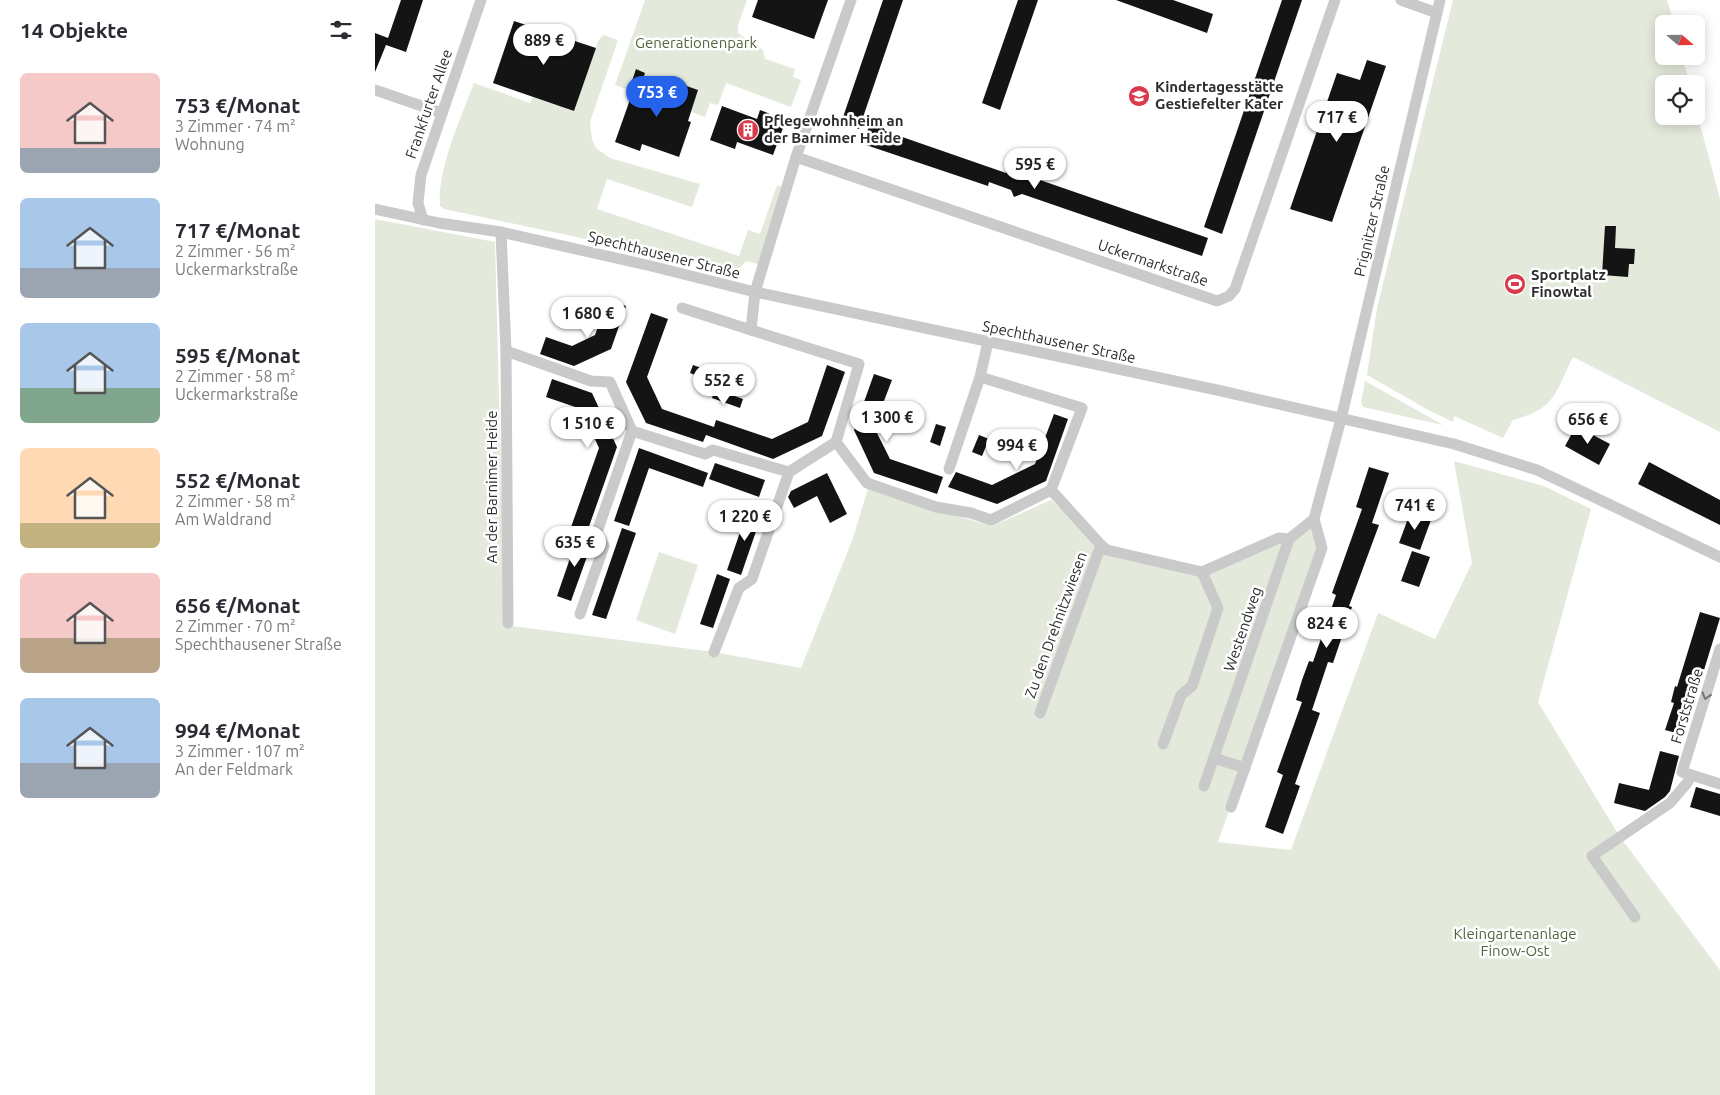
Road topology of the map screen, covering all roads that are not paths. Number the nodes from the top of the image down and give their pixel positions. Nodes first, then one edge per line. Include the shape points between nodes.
1 (481, 0) edge
2 (851, 0) edge
3 (1335, 0) edge
4 (1401, 0) edge
5 (1440, 0) edge
6 (1437, 12) junction
7 (375, 90) edge
8 (442, 112) junction
9 (796, 158) junction
10 (375, 209) edge
11 (423, 220) junction
12 (501, 232) junction
13 (755, 292) junction
14 (682, 308) dead end
15 (751, 330) junction
16 (988, 342) junction
17 (506, 351) junction
18 (980, 377) junction
19 (1341, 419) junction
20 (632, 431) junction
21 (835, 442) junction
22 (949, 470) dead end
23 (789, 472) junction
24 (1051, 490) junction
25 (1314, 519) junction
26 (1289, 539) junction
27 (1101, 545) junction
28 (1720, 557) edge
29 (1202, 572) junction
30 (580, 614) dead end
31 (508, 623) dead end
32 (1720, 649) edge
33 (714, 652) dead end
34 (1040, 713) dead end
35 (1163, 744) dead end
36 (1214, 758) junction
37 (1245, 768) junction
38 (1686, 773) junction
39 (1720, 784) edge
40 (1204, 786) dead end
41 (1231, 807) dead end
42 (1635, 916) dead end

1 - 8 street, Frankfurter Allee
2 - 9 street
3 - 9 street, Uckermarkstraße via 1235,289 1229,296 1217,300
4 - 6 street
5 - 6 street, Prignitzer Straße
6 - 19 street, Prignitzer Straße
7 - 8 street
8 - 11 street, Frankfurter Allee via 421,175 418,203
9 - 13 street
10 - 11 street, Spechthausener Straße
11 - 12 street, Spechthausener Straße
12 - 13 street, Spechthausener Straße
12 - 17 street, An der Barnimer Heide
13 - 15 street
13 - 16 street, Spechthausener Straße
14 - 15 street
15 - 21 street via 859,364
16 - 18 street
16 - 19 street, Spechthausener Straße
17 - 20 street via 591,381 610,382
17 - 31 street, An der Barnimer Heide
18 - 22 street
18 - 24 street via 1082,408
19 - 25 street
19 - 28 street, Spechthausener Straße via 1453,444 1537,470
20 - 23 street via 705,454 713,450
20 - 30 street via 597,532 604,546
21 - 23 street
21 - 24 street via 867,483 936,508 971,513 991,520
23 - 33 street via 752,579 739,588
24 - 27 street, Zu den Drehnitzwiesen
25 - 26 street
25 - 37 street via 1322,548
26 - 29 street via 1279,538
26 - 36 street, Westendweg
27 - 29 street via 1107,550
27 - 34 street, Zu den Drehnitzwiesen
29 - 35 street via 1217,608 1192,686 1181,695
32 -> 38 street, Forststraße
36 - 37 street
36 - 40 street, Westendweg
37 - 41 street
38 - 39 street
38 - 42 street, Forststraße via 1687,783 1670,803 1593,856

